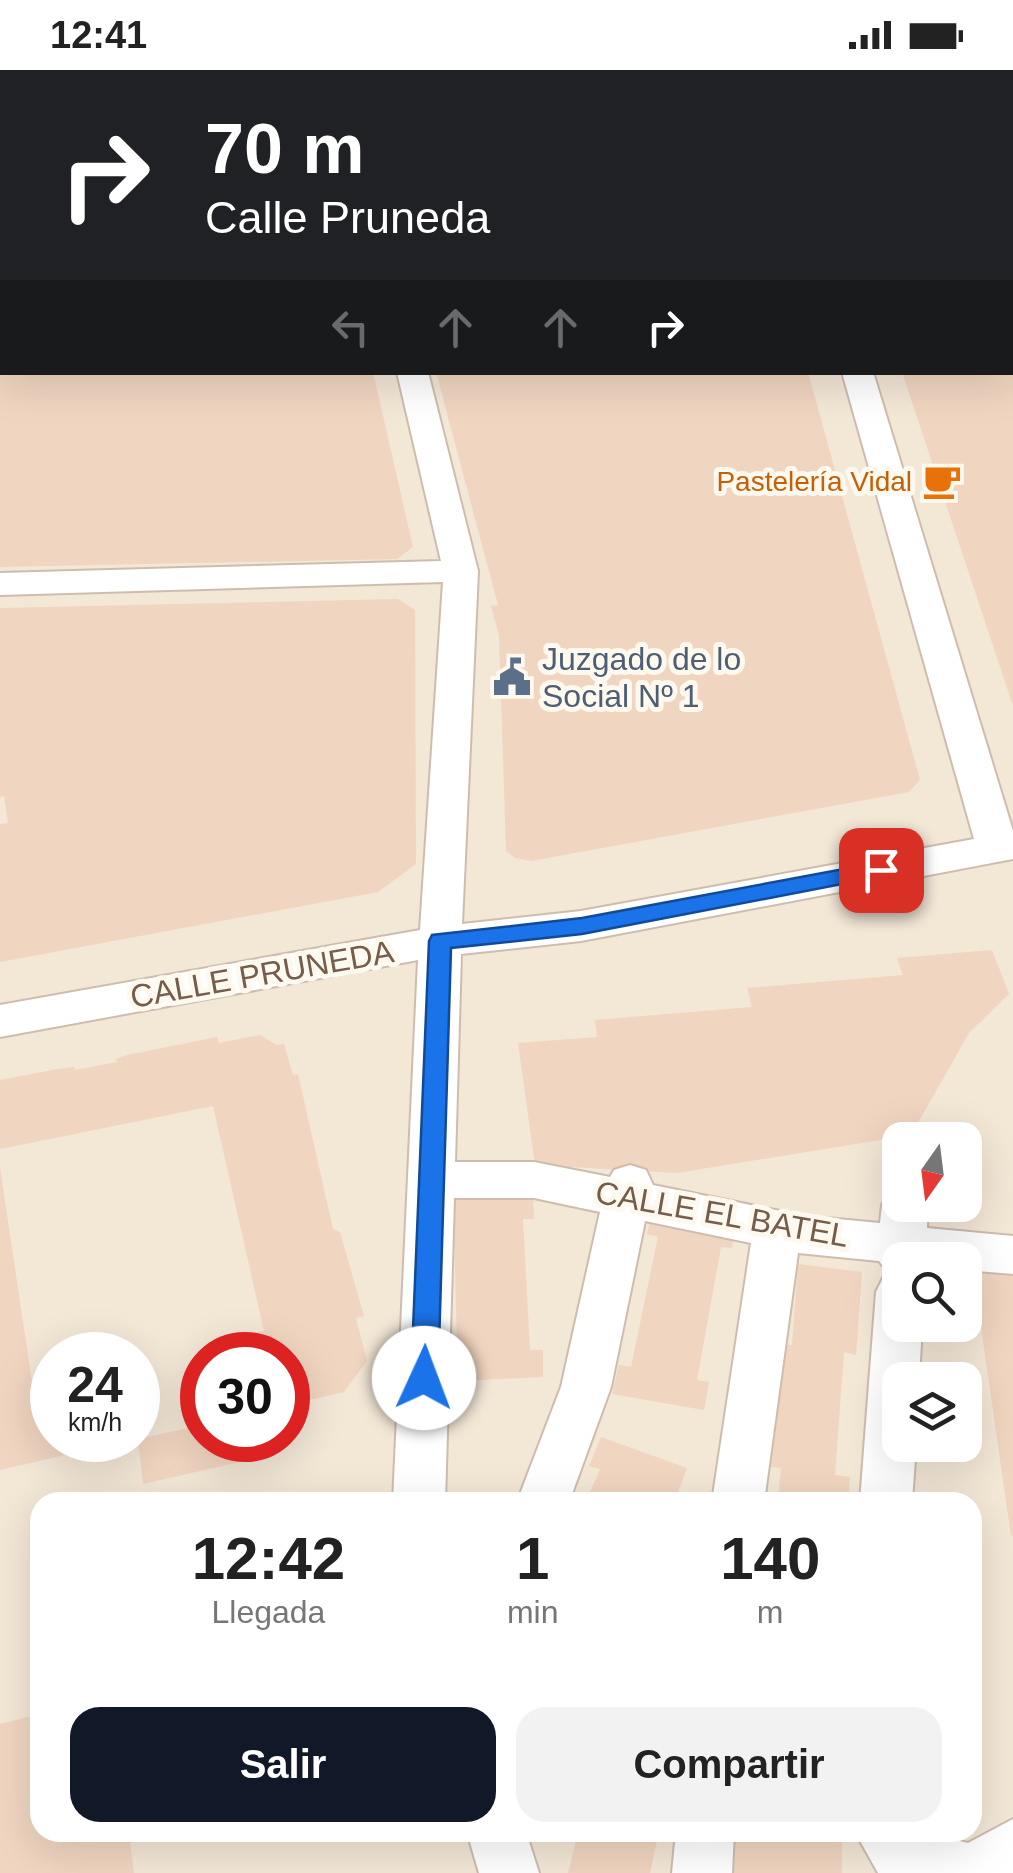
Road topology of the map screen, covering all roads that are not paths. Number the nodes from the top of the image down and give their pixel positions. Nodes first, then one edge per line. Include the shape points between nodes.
1 (413, 375) edge
2 (858, 375) edge
3 (460, 572) junction
4 (0, 584) edge
5 (1005, 846) edge
6 (440, 941) junction
7 (0, 1021) edge
8 (432, 1180) junction
9 (628, 1190) junction
10 (791, 1232) junction
11 (903, 1236) edge
12 (1013, 1255) edge
13 (897, 1342) edge
14 (419, 1492) edge
15 (547, 1492) edge
16 (740, 1492) edge
17 (887, 1492) edge
18 (499, 1842) edge
19 (705, 1842) edge
20 (891, 1842) edge
21 (1013, 1848) edge
22 (509, 1873) edge
23 (702, 1873) edge
24 (972, 1873) edge

1 - 3 street
2 - 5 street
3 - 4 street
3 - 6 street
5 - 6 street, CALLE PRUNEDA via 582,926
6 - 7 street, CALLE PRUNEDA
6 - 8 street
8 - 9 street, CALLE EL BATEL via 534,1180
8 - 14 street
9 - 10 street, CALLE EL BATEL
9 - 15 street via 586,1387
10 - 11 street, CALLE EL BATEL
10 - 16 street
11 - 12 street, CALLE EL BATEL
13 - 17 street
18 - 22 street
19 - 23 street
20 - 24 street via 907,1863
21 - 24 street

